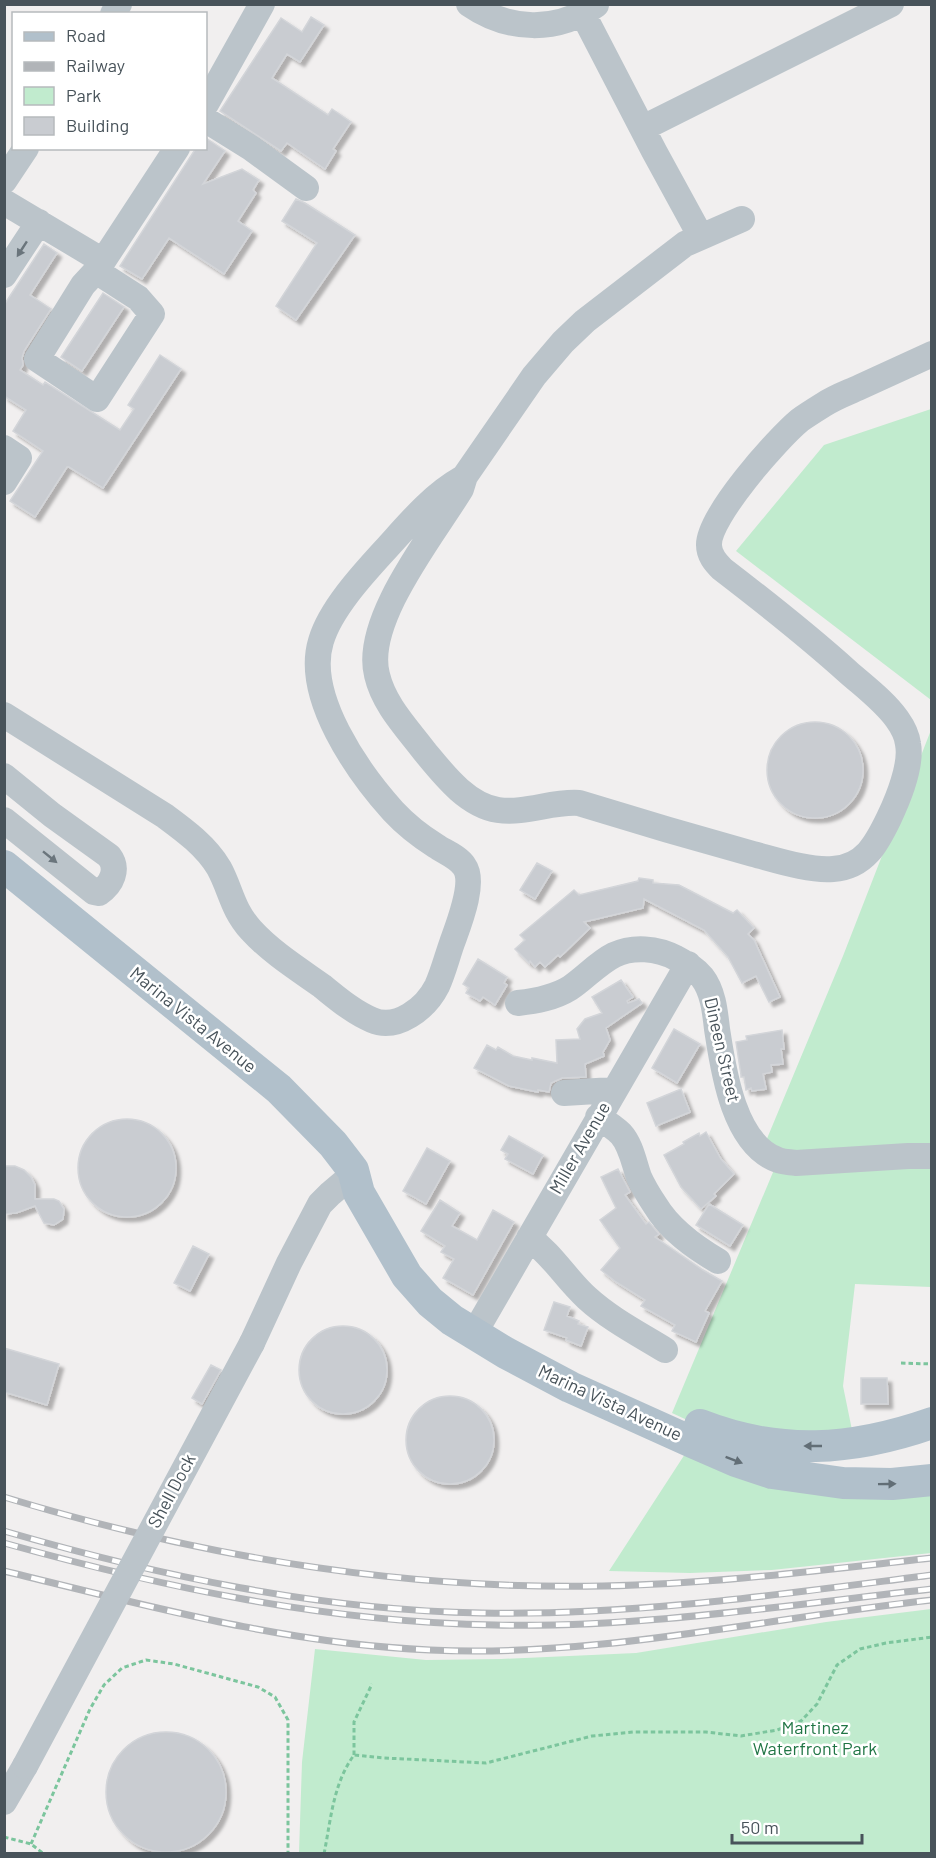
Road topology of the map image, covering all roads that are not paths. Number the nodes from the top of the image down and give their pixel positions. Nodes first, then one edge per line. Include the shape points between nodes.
1 (262, 4) edge
2 (469, 4) edge
3 (891, 4) edge
4 (590, 9) edge
5 (207, 102) edge
6 (207, 121) edge
7 (643, 128) junction
8 (25, 150) edge
9 (176, 150) edge
10 (4, 181) edge
11 (306, 188) dead end
12 (4, 202) edge
13 (742, 219) dead end
14 (39, 222) junction
15 (701, 237) junction
16 (96, 271) joint
17 (4, 275) edge
18 (932, 354) edge
19 (4, 448) edge
20 (465, 476) junction
21 (4, 482) edge
22 (4, 715) edge
23 (4, 776) edge
24 (4, 820) edge
25 (4, 866) edge
26 (4, 890) edge
27 (688, 964) junction
28 (518, 1003) dead end
29 (613, 1090) junction
30 (564, 1093) dead end
31 (598, 1117) junction
32 (932, 1156) edge
33 (351, 1188) junction
34 (529, 1238) junction
35 (718, 1261) dead end
36 (475, 1332) junction
37 (665, 1350) dead end
38 (932, 1424) edge
39 (898, 1435) junction
40 (932, 1480) edge
41 (843, 1484) junction
42 (4, 1802) edge

1 - 5 street
2 - 4 street via 500,22 520,25 566,21
3 - 7 street
4 - 7 street
6 - 11 street
7 - 15 street
8 - 10 street
9 - 14 street via 103,261
12 - 14 street
13 - 15 street
14 -> 17 street
15 - 20 street via 685,244 620,293 563,342 513,405
16 - 16 street via 83,285 37,359 97,399 152,314 138,298
18 - 20 street via 837,396 800,420 729,501 708,544 722,569 880,700 904,731 907,765 891,813 873,849 848,867 832,870 774,860 579,803 498,810 474,800 443,774 384,695 375,657 382,620 461,489
19 - 21 street via 20,458
20 - 22 street via 434,499 377,558 337,609 321,642 318,659 325,703 339,738 392,810 423,838 456,858 468,875 464,907 438,984 424,1004 400,1020 374,1021 299,970 252,931 238,914 219,868 186,831
24 -> 23 street via 94,892 99,893 110,882 115,868 109,856
25 - 33 main road, Marina Vista Avenue via 279,1089 353,1170
26 - 33 main road, Marina Vista Avenue via 259,1097
27 - 28 street, Dineen Street via 666,953 630,950 614,955 568,989
27 - 29 street, Miller Avenue
27 - 32 street, Dineen Street via 702,977 711,995 728,1090 747,1133 762,1151 778,1160 796,1163
29 - 30 street
29 - 31 street, Miller Avenue
31 - 34 street, Miller Avenue
31 - 35 street via 621,1134 656,1208 676,1231
33 - 36 main road, Marina Vista Avenue via 407,1276 430,1302
33 - 42 street, Shell Dock, bridge via 330,1194 320,1204 252,1342
34 - 36 street, Miller Avenue
34 - 37 street via 595,1305
39 -> 36 main road via 820,1446 748,1441 700,1426 528,1349
36 -> 41 main road, Marina Vista Avenue via 570,1387 736,1461 772,1473
38 - 39 main road
39 - 41 street via 857,1448 845,1458
41 -> 40 main road, Marina Vista Avenue

